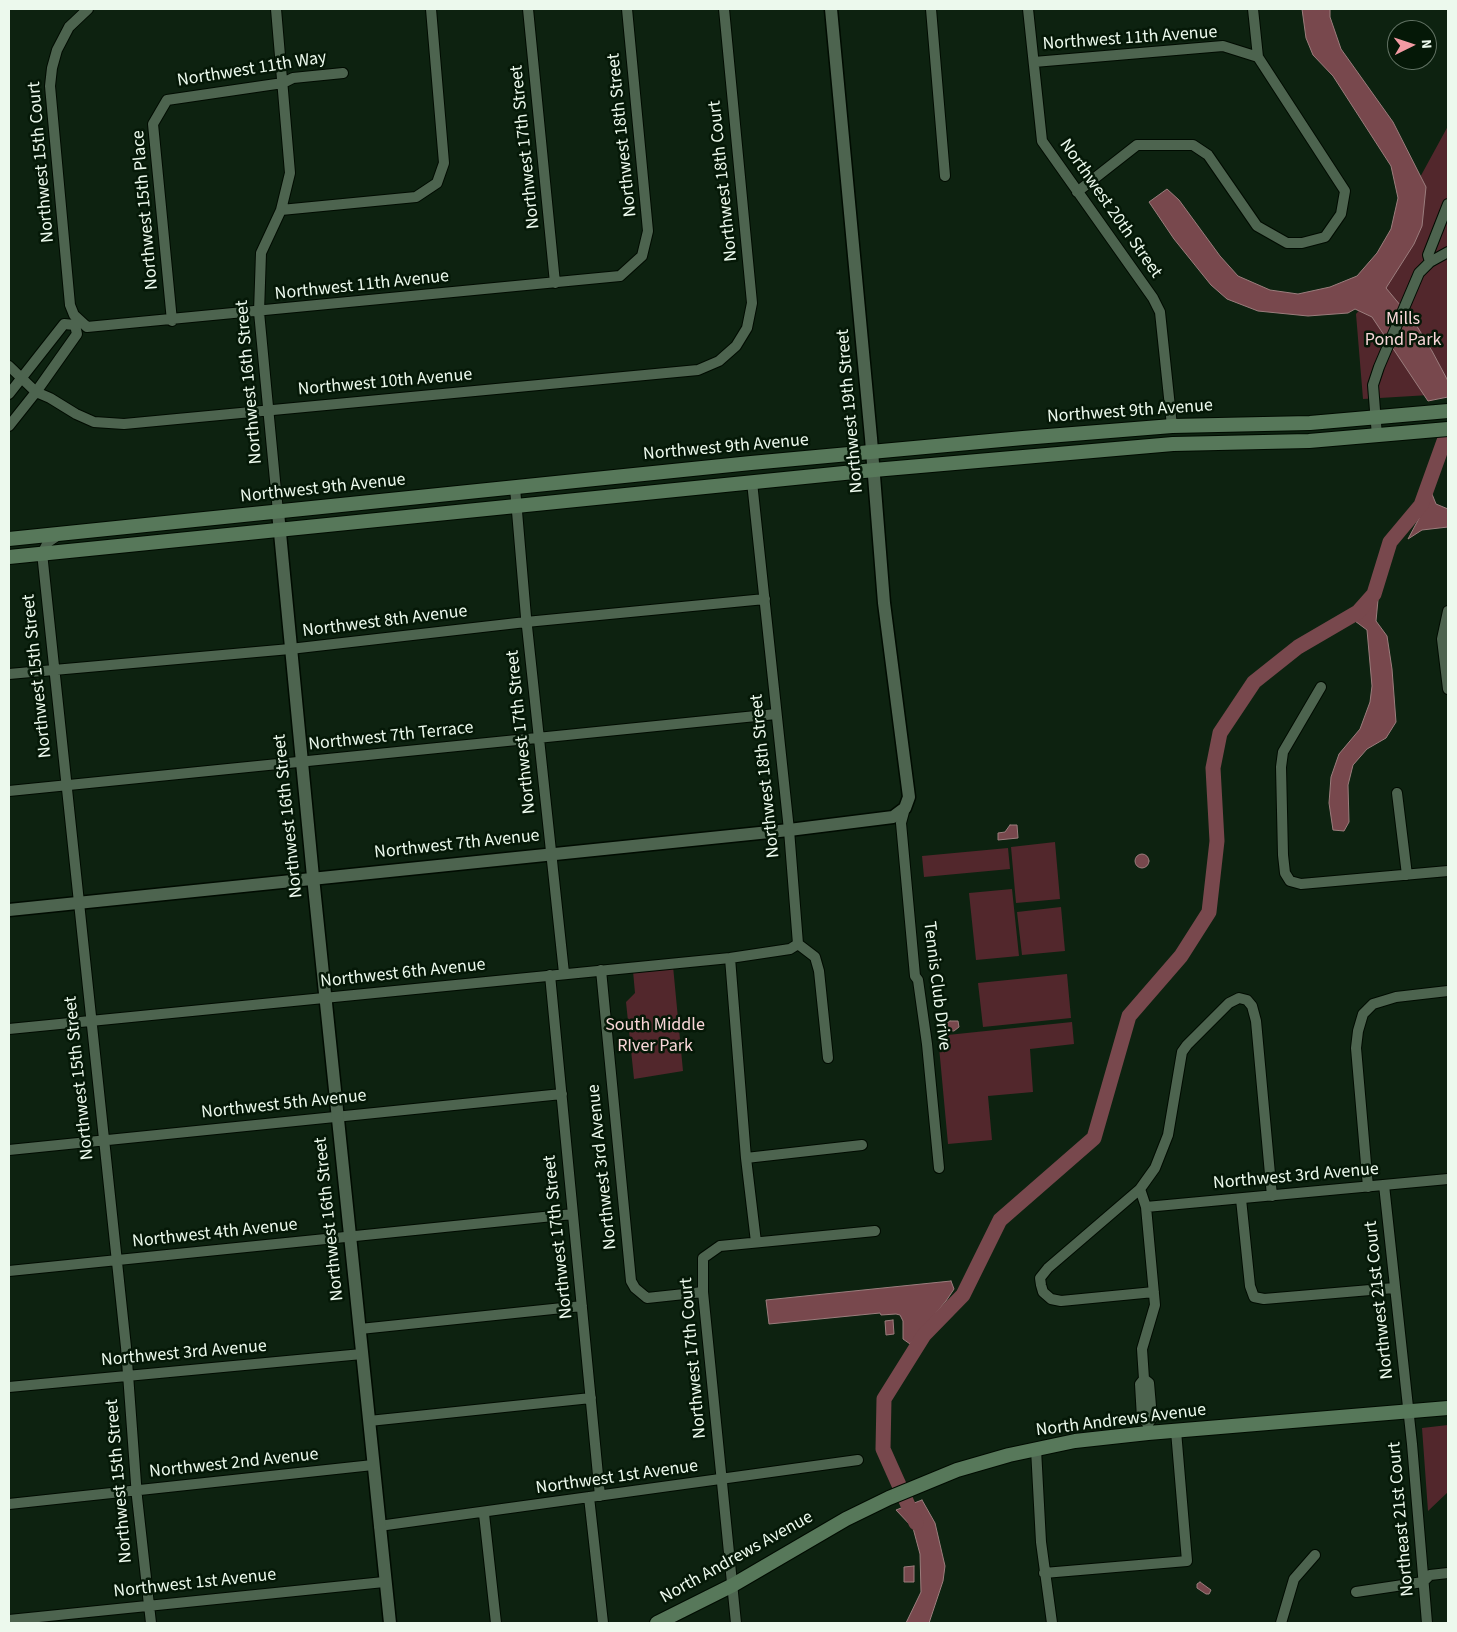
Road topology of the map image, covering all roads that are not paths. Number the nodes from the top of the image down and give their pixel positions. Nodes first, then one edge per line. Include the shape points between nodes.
1 (88, 9) edge
2 (276, 9) edge
3 (431, 9) edge
4 (528, 9) edge
5 (627, 9) edge
6 (724, 9) edge
7 (831, 9) edge
8 (931, 9) edge
9 (1028, 9) edge
10 (1254, 9) edge
11 (1258, 57) junction
12 (1034, 62) junction
13 (343, 73) dead end
14 (283, 83) junction
15 (167, 100) joint
16 (945, 176) dead end
17 (1077, 192) junction
18 (1448, 207) edge
19 (281, 210) junction
20 (1448, 252) edge
21 (642, 256) joint
22 (1430, 262) junction
23 (556, 283) junction
24 (259, 312) junction
25 (172, 320) junction
26 (78, 323) junction
27 (736, 346) joint
28 (9, 366) edge
29 (22, 378) junction
30 (36, 392) junction
31 (9, 394) edge
32 (269, 410) junction
33 (1448, 411) edge
34 (1375, 418) junction
35 (1200, 425) junction
36 (9, 426) edge
37 (1172, 426) junction
38 (1448, 429) edge
39 (1377, 436) junction
40 (1173, 444) junction
41 (1145, 446) junction
42 (873, 453) junction
43 (874, 470) junction
44 (752, 482) junction
45 (515, 488) junction
46 (516, 507) junction
47 (278, 512) junction
48 (280, 529) junction
49 (56, 536) junction
50 (9, 539) edge
51 (42, 554) junction
52 (9, 557) edge
53 (765, 599) junction
54 (1448, 611) edge
55 (526, 622) junction
56 (290, 649) junction
57 (54, 670) junction
58 (1447, 671) edge
59 (9, 674) edge
60 (1321, 687) dead end
61 (1448, 690) edge
62 (776, 714) junction
63 (538, 738) junction
64 (302, 763) junction
65 (66, 785) junction
66 (9, 791) edge
67 (1397, 793) dead end
68 (904, 808) junction
69 (789, 830) junction
70 (551, 854) junction
71 (1448, 871) edge
72 (1407, 875) junction
73 (313, 877) junction
74 (79, 902) junction
75 (9, 910) edge
76 (798, 944) junction
77 (730, 958) junction
78 (602, 970) junction
79 (564, 973) junction
80 (550, 975) junction
81 (1448, 991) edge
82 (326, 998) junction
83 (90, 1021) junction
84 (9, 1029) edge
85 (828, 1058) dead end
86 (562, 1094) junction
87 (337, 1116) junction
88 (103, 1140) junction
89 (862, 1145) dead end
90 (9, 1150) edge
91 (746, 1158) junction
92 (939, 1168) dead end
93 (1448, 1179) edge
94 (1384, 1185) junction
95 (1368, 1187) junction
96 (1140, 1189) junction
97 (1272, 1196) junction
98 (1241, 1199) junction
99 (1146, 1207) junction
100 (573, 1214) junction
101 (875, 1231) dead end
102 (350, 1236) junction
103 (756, 1242) junction
104 (116, 1261) junction
105 (9, 1271) edge
106 (1394, 1288) junction
107 (703, 1292) junction
108 (1154, 1292) junction
109 (582, 1306) junction
110 (360, 1329) junction
111 (362, 1354) junction
112 (127, 1376) junction
113 (9, 1388) edge
114 (591, 1398) junction
115 (1448, 1408) edge
116 (1408, 1412) junction
117 (369, 1421) junction
118 (1148, 1428) junction
119 (1176, 1431) junction
120 (1036, 1450) junction
121 (858, 1460) dead end
122 (373, 1465) junction
123 (721, 1480) junction
124 (137, 1491) junction
125 (600, 1496) junction
126 (589, 1497) junction
127 (9, 1504) edge
128 (484, 1514) junction
129 (379, 1526) junction
130 (1316, 1555) dead end
131 (1044, 1573) junction
132 (1448, 1573) edge
133 (384, 1582) junction
134 (1423, 1582) junction
135 (733, 1585) junction
136 (1356, 1592) dead end
137 (149, 1605) junction
138 (9, 1620) edge
139 (150, 1623) edge
140 (390, 1623) edge
141 (496, 1623) edge
142 (603, 1623) edge
143 (657, 1623) edge
144 (736, 1623) edge
145 (1052, 1623) edge
146 (1281, 1623) edge
147 (1428, 1623) edge

1 - 26 street, Northwest 15th Court via 69,28 57,50 50,86 70,305
2 - 14 street, Northwest 16th Street
3 - 19 street via 444,163 437,183 416,197
4 - 23 street, Northwest 17th Street
5 - 21 street, Northwest 18th Street via 648,231
6 - 27 street, Northwest 18th Court via 752,303 746,328
7 - 42 street, Northwest 19th Street
8 - 16 street
9 - 12 street, Northwest 20th Street
10 - 11 street
11 - 12 street, Northwest 11th Avenue via 1223,46
11 - 17 street via 1345,191 1341,214 1325,236 1302,243 1287,243 1257,226 1208,155 1193,145 1137,145
12 - 17 street, Northwest 20th Street via 1042,141
13 - 14 street, Northwest 11th Way via 293,78
14 - 15 street, Northwest 11th Way
14 - 19 street, Northwest 16th Street via 290,173
15 - 25 street, Northwest 15th Place via 153,124
17 - 37 street, Northwest 20th Street via 1160,312
18 - 22 street via 1428,255
19 - 24 street, Northwest 16th Street via 261,253
20 - 22 street
21 - 23 street, Northwest 11th Avenue via 620,276
22 - 34 street via 1419,273 1379,367 1373,385
23 - 24 street, Northwest 11th Avenue
24 - 25 street, Northwest 11th Avenue
24 - 32 street, Northwest 16th Street
25 - 26 street, Northwest 11th Avenue via 86,327
26 - 29 street via 64,324
26 - 30 street via 77,334
27 - 32 street, Northwest 10th Avenue via 719,361 698,370
28 - 29 street
29 - 30 street
29 - 31 street
30 - 32 street, Northwest 10th Avenue via 76,414 108,424
30 - 36 street
32 - 47 street, Northwest 16th Street
33 - 34 main road, Northwest 9th Avenue
34 - 35 main road, Northwest 9th Avenue
34 - 39 street
35 - 37 main road, Northwest 9th Avenue
35 - 40 main road
37 - 41 main road via 1166,435
37 - 42 main road, Northwest 9th Avenue
38 - 39 main road, Northwest 9th Avenue
39 - 40 main road, Northwest 9th Avenue
40 - 41 main road, Northwest 9th Avenue
41 - 43 main road, Northwest 9th Avenue
42 - 43 street, Northwest 19th Street
42 - 45 main road, Northwest 9th Avenue
43 - 44 main road, Northwest 9th Avenue
43 - 68 street, Northwest 19th Street via 884,603 908,797
44 - 46 main road, Northwest 9th Avenue
44 - 53 street, Northwest 18th Street
45 - 46 street, Northwest 17th Street
45 - 47 main road, Northwest 9th Avenue
46 - 48 main road, Northwest 9th Avenue
46 - 55 street, Northwest 17th Street
47 - 48 street, Northwest 16th Street
47 - 49 main road, Northwest 9th Avenue
48 - 51 main road, Northwest 9th Avenue
48 - 56 street, Northwest 16th Street
49 - 50 main road, Northwest 9th Avenue
49 - 51 street via 48,542
51 - 52 main road, Northwest 9th Avenue
51 - 57 street, Northwest 15th Street
53 - 55 street, Northwest 8th Avenue
53 - 62 street, Northwest 18th Street
54 - 58 street via 1442,639
55 - 56 street, Northwest 8th Avenue
55 - 63 street, Northwest 17th Street
56 - 57 street, Northwest 8th Avenue
56 - 64 street, Northwest 16th Street
57 - 59 street, Northwest 8th Avenue
57 - 65 street, Northwest 15th Street
58 - 61 street
60 - 72 street via 1283,752 1285,873 1290,881 1301,884
62 - 63 street, Northwest 7th Terrace
62 - 69 street, Northwest 18th Street
63 - 64 street, Northwest 7th Terrace
63 - 70 street, Northwest 17th Street
64 - 65 street, Northwest 7th Terrace
64 - 73 street, Northwest 16th Street
65 - 66 street, Northwest 7th Terrace
65 - 74 street, Northwest 15th Street
67 - 72 street
68 - 69 street, Northwest 7th Avenue via 893,817
68 - 92 street, Tennis Club Drive via 901,823 915,976 927,1044
69 - 70 street, Northwest 7th Avenue
69 - 76 street, Northwest 18th Street
70 - 73 street, Northwest 7th Avenue
70 - 79 street, Northwest 17th Street
71 - 72 street
73 - 74 street, Northwest 7th Avenue
73 - 82 street, Northwest 16th Street
74 - 75 street, Northwest 7th Avenue
74 - 83 street, Northwest 15th Street
76 - 77 street, Northwest 6th Avenue via 790,949
76 - 85 street via 815,958 819,971
77 - 78 street, Northwest 6th Avenue
77 - 91 street
78 - 79 street, Northwest 6th Avenue
78 - 107 street, Northwest 3rd Avenue via 630,1272 635,1288 647,1298
79 - 80 street, Northwest 6th Avenue
80 - 82 street, Northwest 6th Avenue
80 - 86 street, Northwest 17th Street
81 - 95 street via 1396,997 1373,1004 1363,1014 1356,1048
82 - 83 street, Northwest 6th Avenue
82 - 87 street, Northwest 16th Street
83 - 84 street, Northwest 6th Avenue
83 - 88 street, Northwest 15th Street
86 - 87 street, Northwest 5th Avenue
86 - 100 street, Northwest 17th Street
87 - 88 street, Northwest 5th Avenue
87 - 102 street, Northwest 16th Street
88 - 90 street, Northwest 5th Avenue
88 - 104 street, Northwest 15th Street
89 - 91 street
91 - 103 street
93 - 94 street, Northwest 3rd Avenue
94 - 95 street, Northwest 3rd Avenue
94 - 106 street, Northwest 21st Court
95 - 97 street, Northwest 3rd Avenue
96 - 97 street via 1155,1168 1168,1135 1182,1052 1229,1003 1239,998 1252,1006 1256,1021
96 - 99 street
96 - 108 street via 1040,1278 1043,1292 1060,1301
97 - 98 street, Northwest 3rd Avenue
98 - 99 street, Northwest 3rd Avenue
98 - 106 street via 1250,1286 1254,1297 1264,1299
99 - 108 street
100 - 102 street, Northwest 4th Avenue
100 - 109 street, Northwest 17th Street
101 - 103 street
102 - 104 street, Northwest 4th Avenue
102 - 110 street, Northwest 16th Street
103 - 107 street, Northwest 17th Court via 720,1246 710,1251 703,1258
104 - 105 street, Northwest 4th Avenue
104 - 112 street, Northwest 15th Street
106 - 116 street, Northwest 21st Court
107 - 123 street, Northwest 17th Court
108 - 118 street via 1155,1305 1142,1349 1152,1418
109 - 110 street
109 - 114 street, Northwest 17th Street
110 - 111 street, Northwest 16th Street
111 - 112 street, Northwest 3rd Avenue
111 - 117 street, Northwest 16th Street
112 - 113 street, Northwest 3rd Avenue
112 - 124 street, Northwest 15th Street
114 - 117 street
114 - 125 street, Northwest 17th Street
115 - 116 main road, North Andrews Avenue
116 - 119 main road, North Andrews Avenue
116 - 134 street, Northeast 21st Court
117 - 122 street, Northwest 16th Street
118 - 119 main road, North Andrews Avenue
118 - 120 main road, North Andrews Avenue
119 - 131 street via 1187,1561
120 - 131 street
120 - 135 main road, North Andrews Avenue via 975,1465 916,1485 846,1519
121 - 123 street, Northwest 1st Avenue
122 - 124 street, Northwest 2nd Avenue
122 - 129 street, Northwest 16th Street
123 - 125 street, Northwest 1st Avenue
123 - 135 street, Northwest 17th Court
124 - 127 street, Northwest 2nd Avenue
124 - 137 street, Northwest 15th Street
125 - 126 street, Northwest 1st Avenue
126 - 128 street, Northwest 1st Avenue
126 - 142 street
128 - 129 street, Northwest 1st Avenue
128 - 141 street
129 - 133 street, Northwest 16th Street
130 - 146 street via 1294,1579
131 - 145 street
132 - 134 street via 1430,1575
133 - 137 street, Northwest 1st Avenue
133 - 140 street, Northwest 16th Street
134 - 136 street
134 - 147 street, Northeast 21st Court
135 - 143 main road, North Andrews Avenue
135 - 144 street, Northwest 17th Court
137 - 138 street, Northwest 1st Avenue
137 - 139 street, Northwest 15th Street

